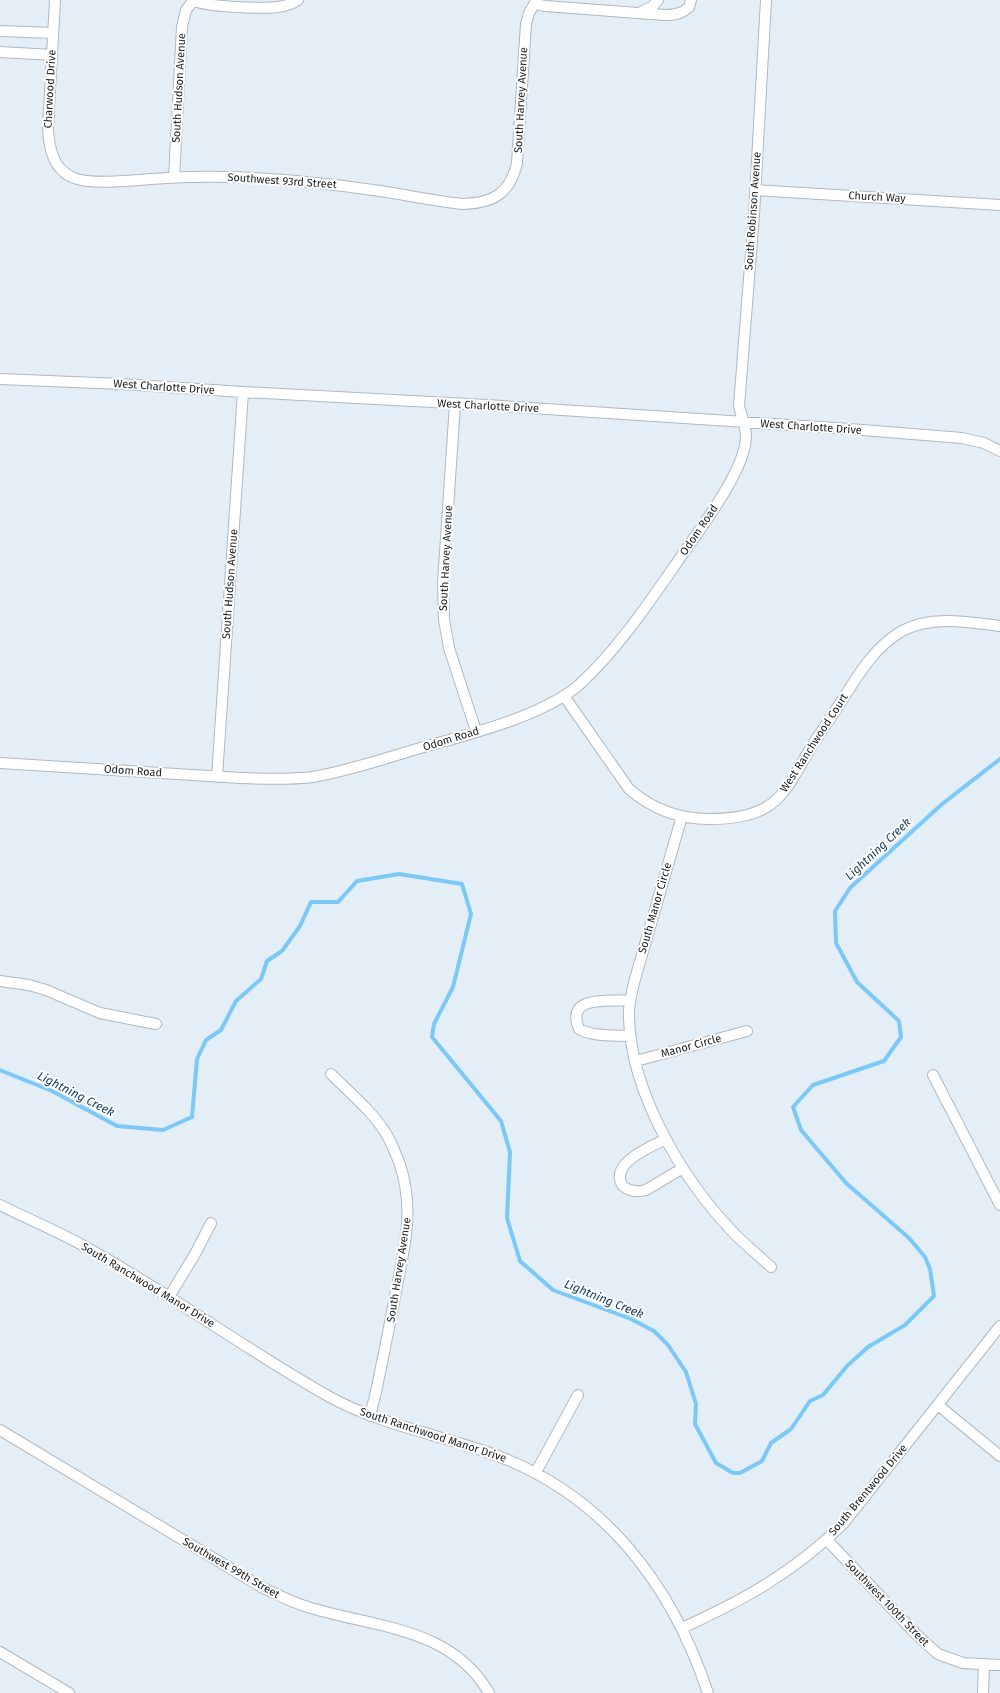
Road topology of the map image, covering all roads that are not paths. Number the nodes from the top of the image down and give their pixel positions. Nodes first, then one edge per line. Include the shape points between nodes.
1 (55, 0) edge
2 (298, 0) edge
3 (658, 0) edge
4 (690, 0) edge
5 (766, 0) edge
6 (193, 1) edge
7 (535, 1) edge
8 (639, 12) junction
9 (0, 31) edge
10 (53, 33) junction
11 (0, 52) edge
12 (52, 55) junction
13 (65, 174) joint
14 (174, 177) junction
15 (755, 190) junction
16 (498, 196) joint
17 (1000, 205) edge
18 (0, 379) edge
19 (243, 392) junction
20 (455, 404) junction
21 (742, 422) junction
22 (1000, 451) edge
23 (1000, 626) edge
24 (564, 696) junction
25 (476, 731) junction
26 (0, 763) edge
27 (217, 777) junction
28 (682, 816) junction
29 (0, 980) edge
30 (630, 1000) junction
31 (156, 1024) dead end
32 (747, 1031) dead end
33 (630, 1036) junction
34 (636, 1061) junction
35 (331, 1074) dead end
36 (933, 1076) dead end
37 (666, 1139) junction
38 (683, 1168) junction
39 (0, 1205) edge
40 (1000, 1205) edge
41 (212, 1223) dead end
42 (771, 1267) dead end
43 (169, 1296) junction
44 (1000, 1326) edge
45 (578, 1395) dead end
46 (938, 1405) junction
47 (370, 1416) junction
48 (0, 1430) edge
49 (1000, 1456) edge
50 (536, 1472) junction
51 (827, 1540) junction
52 (682, 1628) junction
53 (0, 1652) edge
54 (984, 1665) junction
55 (1000, 1665) edge
56 (69, 1693) edge
57 (489, 1693) edge
58 (708, 1693) edge
59 (983, 1693) edge

1 - 10 street, Charwood Drive
2 - 6 street via 284,6 265,8 207,5
3 - 8 street via 649,9
4 - 8 street via 689,7 676,15
5 - 15 street, South Robinson Avenue
6 - 14 street, South Hudson Avenue via 186,10 182,27
7 - 8 street via 545,6
7 - 16 street, South Harvey Avenue via 529,13 525,32 517,163 509,184
9 - 10 street
10 - 12 street, Charwood Drive
11 - 12 street
12 - 13 street, Charwood Drive via 48,140 52,156
13 - 14 street, Southwest 93rd Street via 87,182
14 - 16 street, Southwest 93rd Street via 244,177 311,182 463,204 484,202
15 - 17 street, Church Way
15 - 21 street, South Robinson Avenue via 739,406
18 - 19 street, West Charlotte Drive
19 - 20 street, West Charlotte Drive
19 - 27 street, South Hudson Avenue
20 - 21 street, West Charlotte Drive
20 - 25 street, South Harvey Avenue via 443,583 444,620 449,648
21 - 22 street, West Charlotte Drive via 938,435 975,440
21 - 24 street, Odom Road via 746,444 736,471 705,522 639,617 605,658
23 - 28 street, West Ranchwood Court via 974,622 942,622 917,625 903,630 883,644 867,663 793,778 775,801 765,808 742,816 714,819
24 - 25 street, Odom Road via 528,714
24 - 28 street, West Ranchwood Court via 629,789 652,806
25 - 27 street, Odom Road via 370,763 311,777
26 - 27 street, Odom Road
28 - 30 street, South Manor Circle
29 - 31 street via 46,990 100,1013
30 - 33 street, South Manor Circle
30 - 33 street via 585,1003 578,1010 577,1016 580,1029 585,1032
32 - 34 street, Manor Circle
33 - 34 street, South Manor Circle
34 - 37 street, South Manor Circle via 643,1086
35 - 47 street, South Harvey Avenue via 371,1114 385,1132 394,1149 407,1194 406,1238
36 - 40 street
37 - 38 street, South Manor Circle
37 - 38 street via 624,1165 620,1176 622,1185 640,1192
38 - 42 street, South Manor Circle via 731,1230
39 - 43 street, South Ranchwood Manor Drive via 84,1246
41 - 43 street
43 - 47 street, South Ranchwood Manor Drive via 302,1382
44 - 46 street, South Brentwood Drive
45 - 50 street
46 - 49 street
46 - 51 street, South Brentwood Drive via 843,1524
47 - 50 street, South Ranchwood Manor Drive via 487,1452
48 - 57 street, Southwest 99th Street via 263,1588 305,1606 412,1633 441,1645 477,1674
50 - 52 street, South Ranchwood Manor Drive via 583,1504 622,1541 654,1579
51 - 52 street, South Brentwood Drive via 766,1586
51 - 54 street, Southwest 100th Street via 938,1654 963,1663
52 - 58 street, South Ranchwood Manor Drive
53 - 56 street
54 - 55 street, Southwest 100th Street
54 - 59 street

